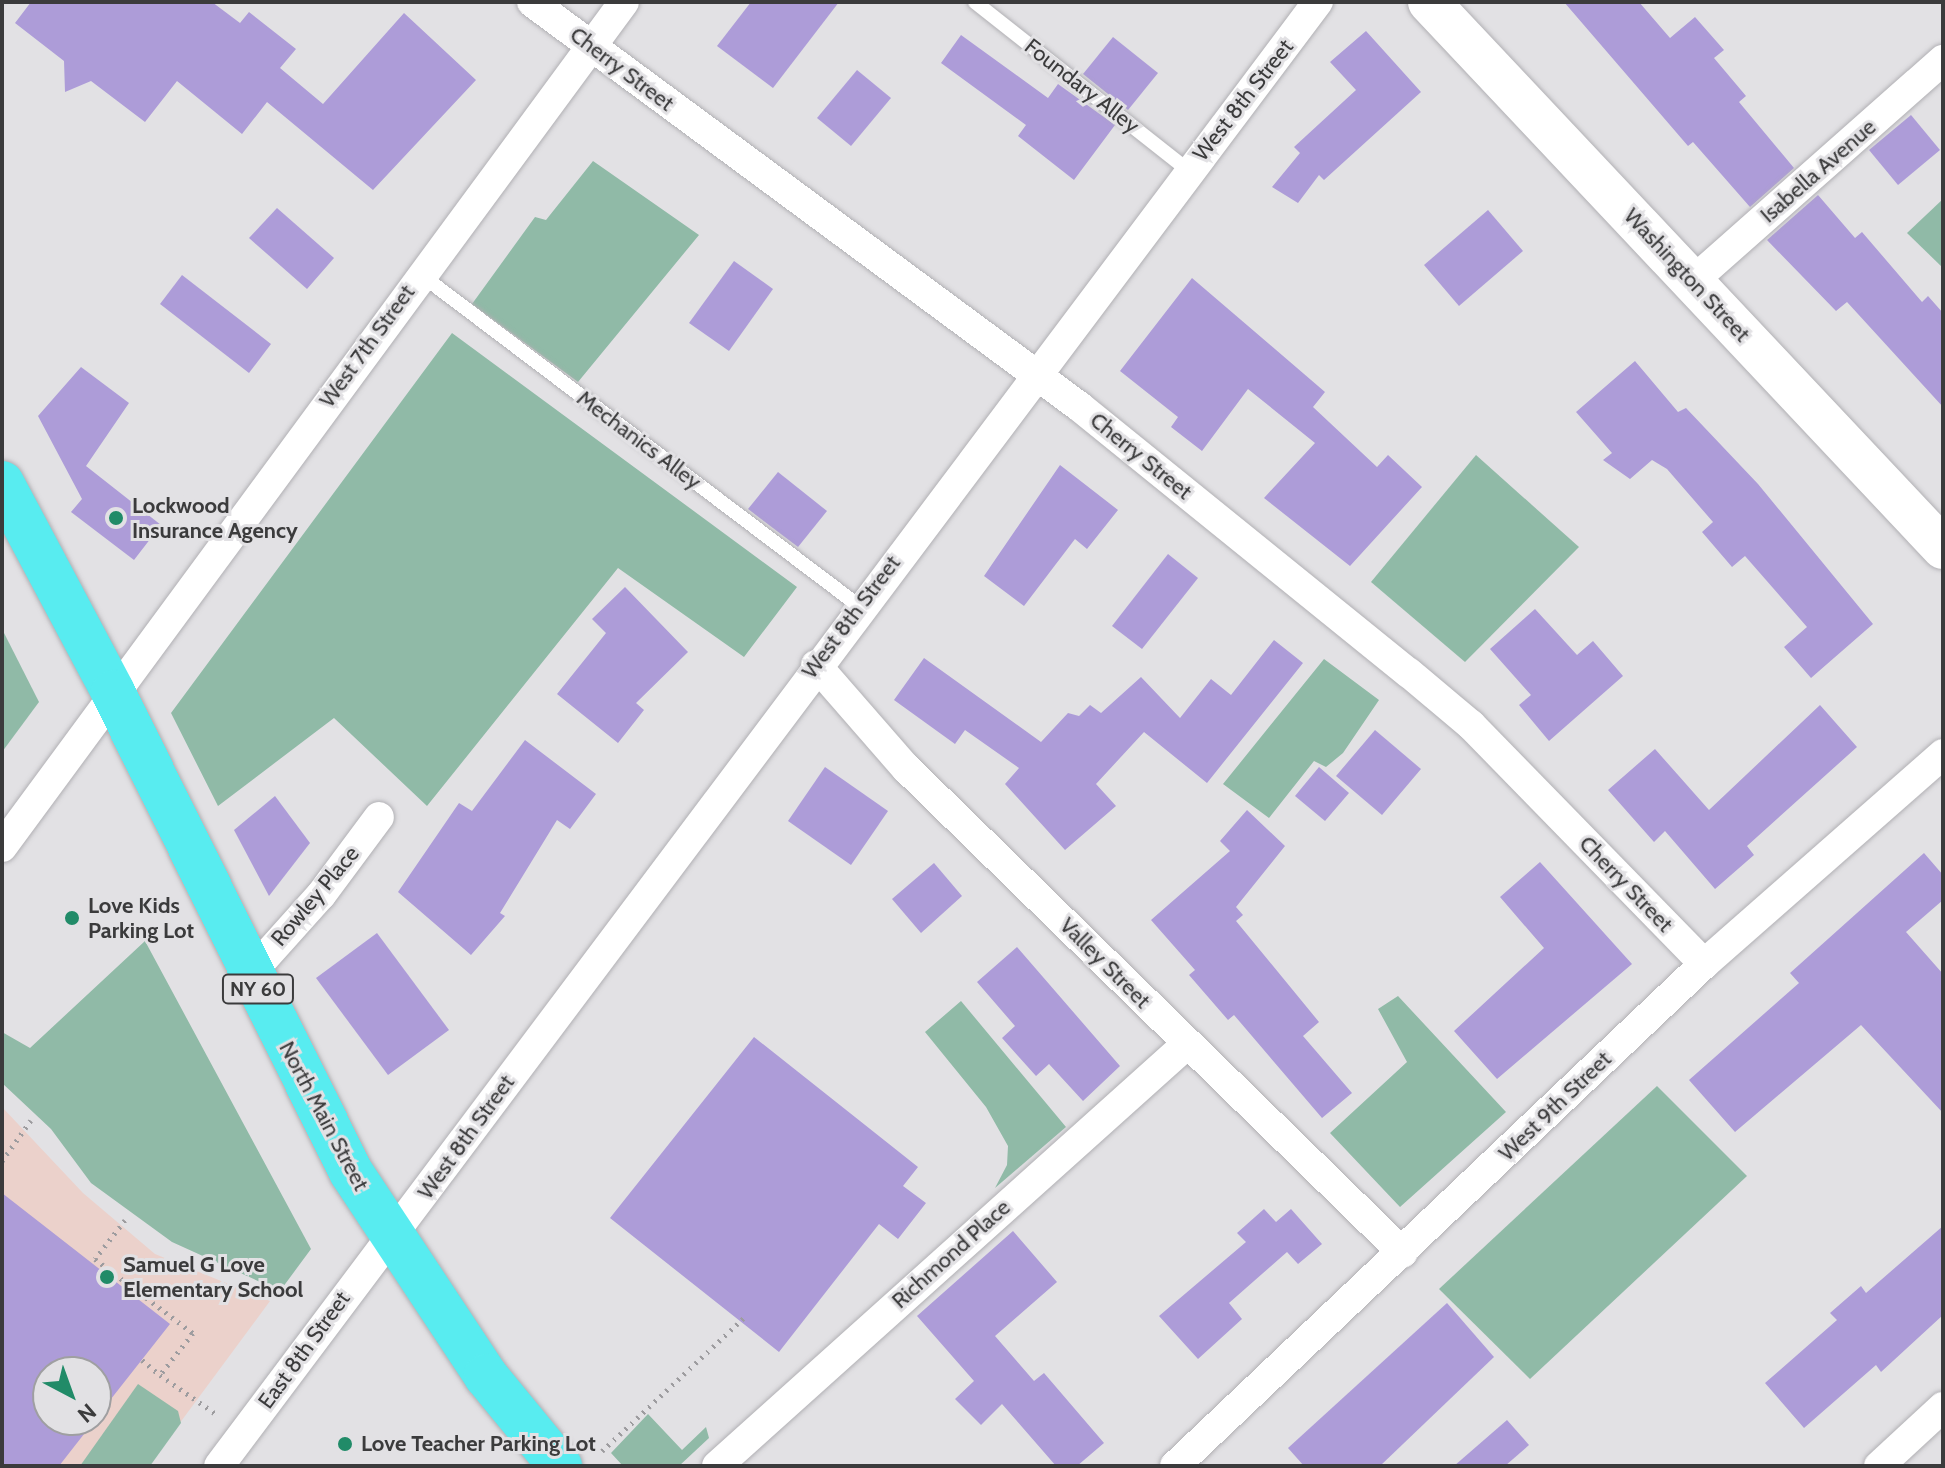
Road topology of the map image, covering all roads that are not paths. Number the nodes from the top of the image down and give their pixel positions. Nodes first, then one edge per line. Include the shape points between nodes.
1 (532, 2) edge
2 (624, 2) edge
3 (975, 2) edge
4 (1318, 2) edge
5 (1429, 2) edge
6 (591, 46) junction
7 (1943, 60) edge
8 (1188, 170) junction
9 (419, 274) junction
10 (1693, 281) junction
11 (1034, 374) junction
12 (2, 483) edge
13 (1943, 548) edge
14 (859, 606) junction
15 (816, 665) junction
16 (113, 692) junction
17 (1943, 754) edge
18 (379, 817) dead end
19 (2, 847) edge
20 (1704, 964) junction
21 (250, 974) junction
22 (1187, 1044) junction
23 (392, 1237) junction
24 (1403, 1253) junction
25 (1943, 1407) edge
26 (219, 1466) edge
27 (560, 1466) edge
28 (717, 1466) edge
29 (1175, 1466) edge
30 (1879, 1466) edge

1 - 6 street, Cherry Street
2 - 6 street, West 7th Street
3 - 8 lane, Foundary Alley
4 - 8 street, West 8th Street
5 - 10 main road, Washington Street
6 - 9 street, West 7th Street
6 - 11 street, Cherry Street
7 - 10 street, Isabella Avenue
8 - 11 street, West 8th Street
9 - 14 lane, Mechanics Alley
9 - 16 street, West 7th Street
10 - 13 main road, Washington Street
11 - 14 street, West 8th Street
11 - 20 street, Cherry Street via 1471,725
12 - 16 highway, North Main Street / NY 60
14 - 15 street, West 8th Street
15 - 22 street, Valley Street via 906,768
15 - 23 street, West 8th Street
16 - 19 street, West 7th Street
16 - 21 highway, North Main Street / NY 60
17 - 20 street, West 9th Street
18 - 21 street, Rowley Place via 321,895
20 - 24 street, West 9th Street
21 - 23 highway, North Main Street / NY 60 via 351,1172
22 - 24 street, Valley Street
22 - 28 street, Richmond Place
23 - 26 street, East 8th Street
23 - 27 highway, North Main Street / NY 60 via 486,1376
24 - 29 street, West 9th Street
25 - 30 street

